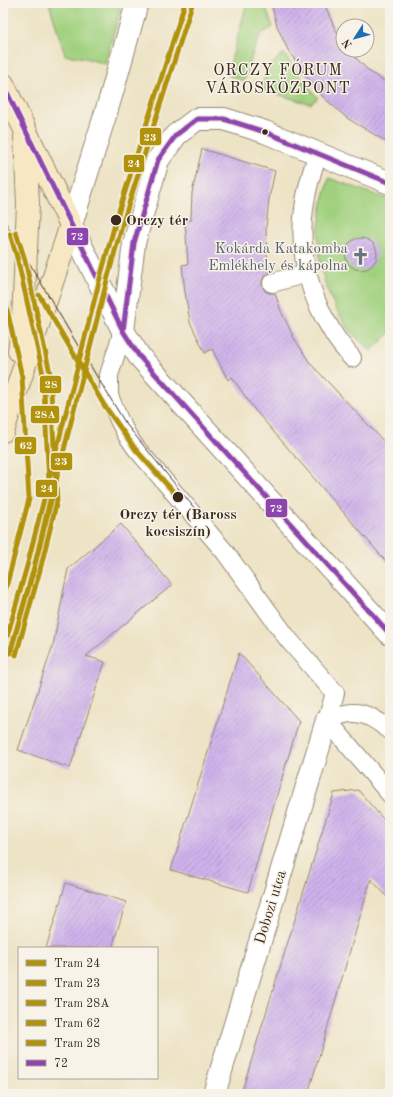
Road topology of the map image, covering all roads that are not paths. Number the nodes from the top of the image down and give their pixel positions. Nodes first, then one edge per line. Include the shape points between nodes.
1 (137, 3) edge
2 (3, 84) edge
3 (24, 126) junction
4 (318, 153) junction
5 (390, 183) edge
6 (71, 225) junction
7 (307, 273) junction
8 (272, 283) dead end
9 (123, 331) junction
10 (352, 358) dead end
11 (9, 410) junction
12 (3, 431) edge
13 (390, 634) edge
14 (327, 720) junction
15 (390, 730) edge
16 (390, 794) edge
17 (214, 1094) edge

1 - 6 street
2 - 3 main road
3 - 6 main road
3 - 11 main road via 28,204 23,320
4 - 5 street
4 - 7 lane via 304,210 302,242
4 - 9 street via 224,119 197,119 176,135 158,160 134,243
6 - 9 street
6 - 11 main road
7 - 8 lane
7 - 10 lane via 317,304 332,332
9 - 13 street via 144,362
9 - 14 lane via 109,375 109,396 119,420 136,448 225,552 288,639 335,693
11 - 12 main road
14 - 15 lane via 352,713 363,714
14 - 16 lane
14 - 17 street, Dobozi utca

